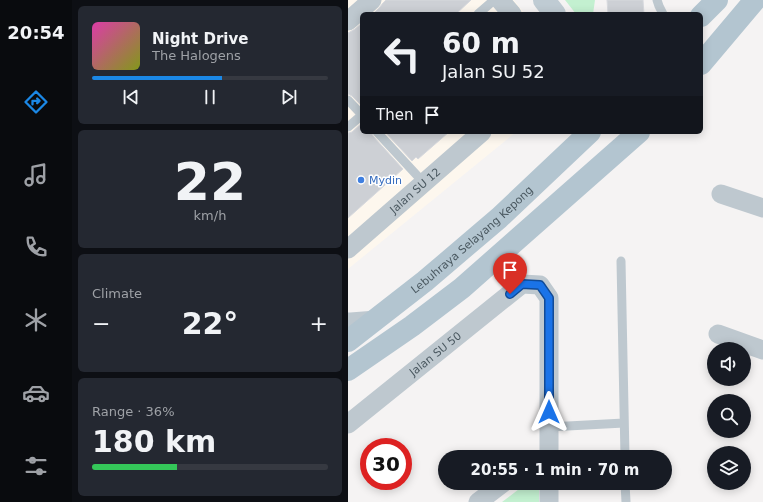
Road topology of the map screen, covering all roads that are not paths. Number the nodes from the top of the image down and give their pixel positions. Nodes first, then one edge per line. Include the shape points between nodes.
1 (372, 0) edge
2 (494, 0) edge
3 (500, 0) edge
4 (544, 0) edge
5 (657, 0) edge
6 (717, 0) edge
7 (745, 0) edge
8 (755, 0) edge
9 (480, 12) edge
10 (510, 12) edge
11 (554, 12) edge
12 (662, 12) edge
13 (703, 14) edge
14 (348, 21) edge
15 (703, 43) edge
16 (703, 62) edge
17 (348, 100) edge
18 (360, 113) edge
19 (360, 117) edge
20 (348, 127) edge
21 (380, 134) edge
22 (480, 134) edge
23 (587, 134) edge
24 (615, 134) edge
25 (637, 134) edge
26 (583, 181) junction
27 (424, 183) junction
28 (721, 194) dead end
29 (763, 208) edge
30 (348, 249) edge
31 (621, 261) dead end
32 (376, 320) junction
33 (348, 322) edge
34 (718, 334) dead end
35 (348, 341) edge
36 (763, 350) edge
37 (348, 370) edge
38 (624, 423) junction
39 (348, 424) edge
40 (549, 427) junction
41 (546, 450) edge
42 (625, 450) edge
43 (494, 490) edge
44 (549, 490) edge
45 (625, 490) edge
46 (478, 502) edge
47 (549, 502) edge
48 (626, 502) edge

1 - 14 street
2 - 9 lane
3 - 10 street
4 - 11 street
5 - 12 lane
6 - 13 main road
7 - 15 main road
8 - 16 main road
17 - 18 lane
19 - 20 lane
21 - 27 lane
22 - 27 street, Jalan SU 12
23 - 32 main road, Lebuhraya Selayang Kepong via 499,218 425,282
24 - 26 main road
25 - 26 main road
26 - 37 main road via 462,288
27 - 30 street, Jalan SU 12
28 - 29 street
31 - 38 lane
32 - 33 street
32 - 35 main road, Lebuhraya Selayang Kepong
34 - 36 street
38 - 40 lane
38 - 42 lane
39 - 40 street, Jalan SU 50 via 522,284 540,285 549,298
40 - 41 street
43 - 46 street
44 - 47 street
45 - 48 lane

